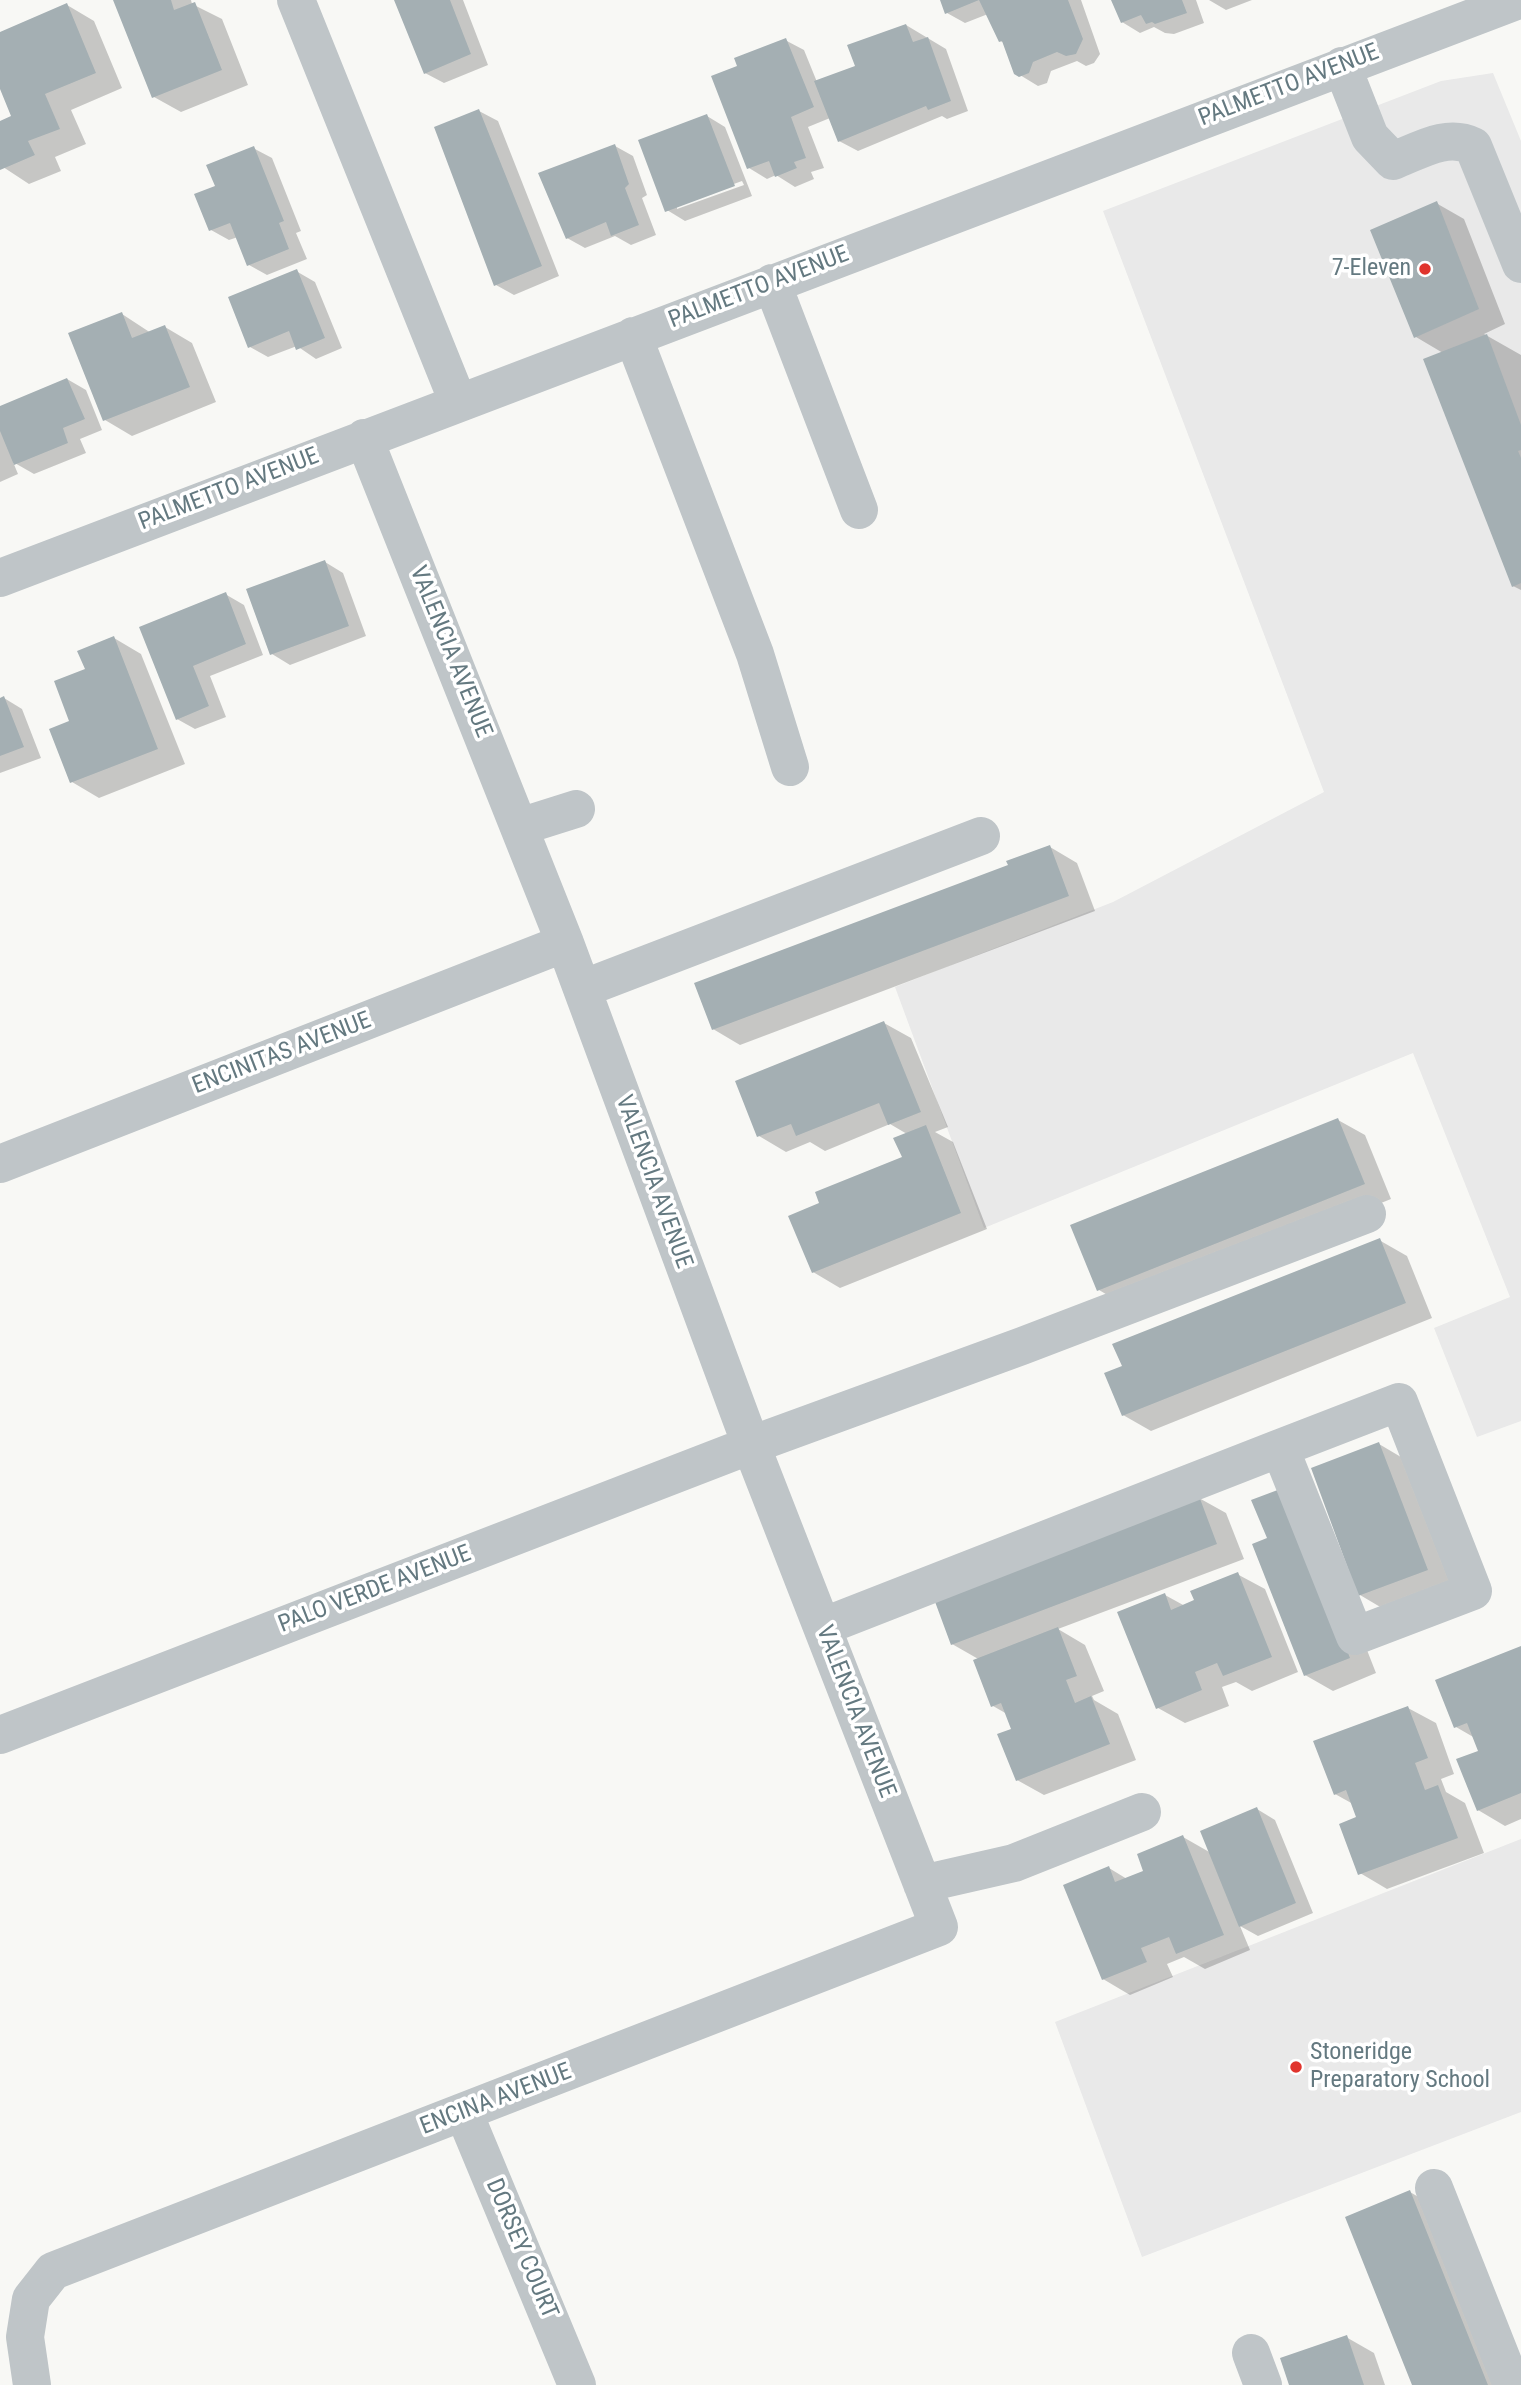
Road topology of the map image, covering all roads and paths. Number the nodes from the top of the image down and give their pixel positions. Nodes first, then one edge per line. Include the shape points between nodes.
1 (296, 0) edge
2 (1519, 0) edge
3 (1342, 66) junction
4 (1521, 264) edge
5 (772, 283) junction
6 (633, 335) junction
7 (458, 402) junction
8 (364, 438) junction
9 (859, 510) dead end
10 (0, 578) edge
11 (790, 767) dead end
12 (576, 808) dead end
13 (519, 827) junction
14 (981, 836) dead end
15 (565, 943) junction
16 (582, 989) junction
17 (0, 1164) edge
18 (1367, 1214) dead end
19 (751, 1445) junction
20 (1280, 1448) junction
21 (822, 1628) junction
22 (0, 1735) edge
23 (1142, 1812) dead end
24 (922, 1884) junction
25 (939, 1927) joint
26 (464, 2113) junction
27 (1434, 2188) dead end
28 (32, 2385) edge
29 (577, 2385) edge
30 (1512, 2385) edge

1 - 7 street
2 - 3 street, PALMETTO AVENUE
3 - 4 street via 1370,137 1393,161 1446,140 1473,146
3 - 5 street, PALMETTO AVENUE
5 - 6 street, PALMETTO AVENUE
5 - 9 street
6 - 7 street, PALMETTO AVENUE
6 - 11 street via 755,654
7 - 8 street, PALMETTO AVENUE
8 - 10 street, PALMETTO AVENUE
8 - 13 street, VALENCIA AVENUE
12 - 13 street
13 - 15 street, VALENCIA AVENUE
14 - 16 street
15 - 16 street, VALENCIA AVENUE
15 - 17 street, ENCINITAS AVENUE
16 - 19 street, VALENCIA AVENUE
18 - 19 street, PALO VERDE AVENUE
19 - 21 street, VALENCIA AVENUE
19 - 22 street, PALO VERDE AVENUE
20 - 20 street via 1355,1636 1473,1591 1399,1402
20 - 21 street
21 - 24 street, VALENCIA AVENUE
23 - 24 street via 1014,1863
24 - 25 street, VALENCIA AVENUE
25 - 26 street, ENCINA AVENUE
26 - 28 street, ENCINA AVENUE via 53,2271 31,2300 25,2337
26 - 29 street, DORSEY COURT
27 - 30 street

